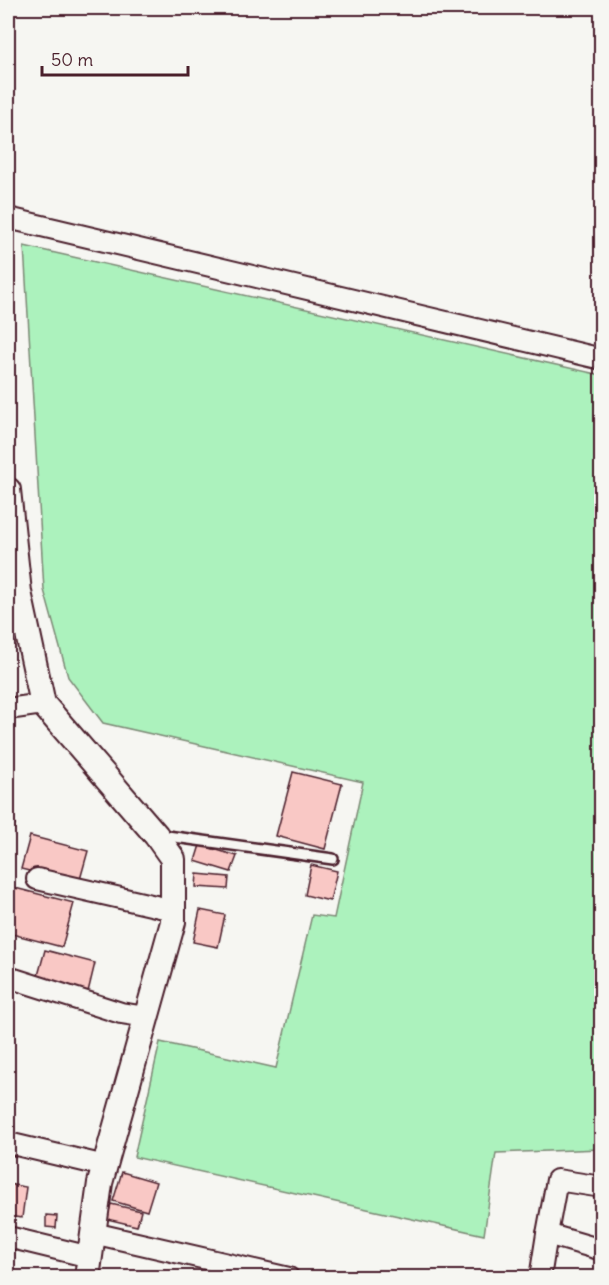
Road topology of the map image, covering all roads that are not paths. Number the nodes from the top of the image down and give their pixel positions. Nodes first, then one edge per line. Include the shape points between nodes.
1 (8, 218) edge
2 (602, 359) edge
3 (8, 490) edge
4 (42, 704) junction
5 (8, 709) edge
6 (156, 835) junction
7 (333, 859) dead end
8 (37, 879) dead end
9 (173, 910) junction
10 (8, 976) edge
11 (146, 1017) junction
12 (8, 1143) edge
13 (105, 1166) junction
14 (602, 1187) edge
15 (93, 1233) junction
16 (547, 1234) junction
17 (8, 1237) edge
18 (602, 1250) edge
19 (88, 1267) edge
20 (289, 1278) edge
21 (540, 1278) edge

1 - 2 street
3 - 4 street via 19,592
4 - 5 street
4 - 6 street
6 - 7 lane
6 - 9 street via 173,859
8 - 9 street
9 - 11 street
10 - 11 street via 121,1013
11 - 13 street
12 - 13 street
13 - 15 street
14 - 16 street via 556,1180
15 - 19 street
15 - 20 street
16 - 18 street
16 - 21 street
17 - 19 street

